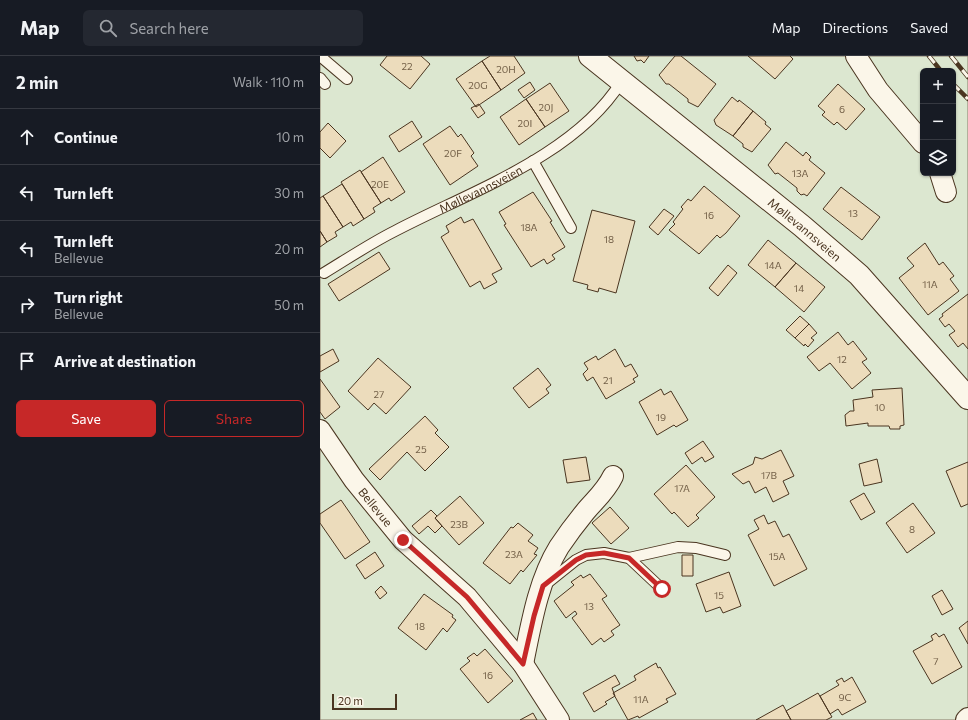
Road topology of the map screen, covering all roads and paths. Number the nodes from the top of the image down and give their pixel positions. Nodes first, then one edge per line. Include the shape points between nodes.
1 (320, 56) edge
2 (590, 56) edge
3 (856, 56) edge
4 (347, 79) dead end
5 (621, 82) junction
6 (920, 140) edge
7 (533, 161) junction
8 (941, 176) edge
9 (946, 192) dead end
10 (571, 228) dead end
11 (324, 272) dead end
12 (968, 398) edge
13 (320, 430) edge
14 (613, 476) dead end
15 (725, 555) dead end
16 (629, 558) junction
17 (543, 586) junction
18 (662, 589) dead end
19 (523, 664) junction
20 (559, 720) edge

1 - 4 lane
2 - 5 main road, Møllevannsveien
3 - 6 street via 878,90
5 - 7 lane, Møllevannsveien via 614,94 589,122
5 - 12 main road, Møllevannsveien via 802,226 859,275
7 - 10 lane
7 - 11 lane, Møllevannsveien via 395,231
8 - 9 street
13 - 19 street, Bellevue via 354,480 403,540 467,597
14 - 17 street via 607,488 559,547 549,566
15 - 16 lane via 696,548 678,547
16 - 17 lane via 604,553 586,555
16 - 18 lane
17 - 19 street
19 - 20 street, Bellevue

